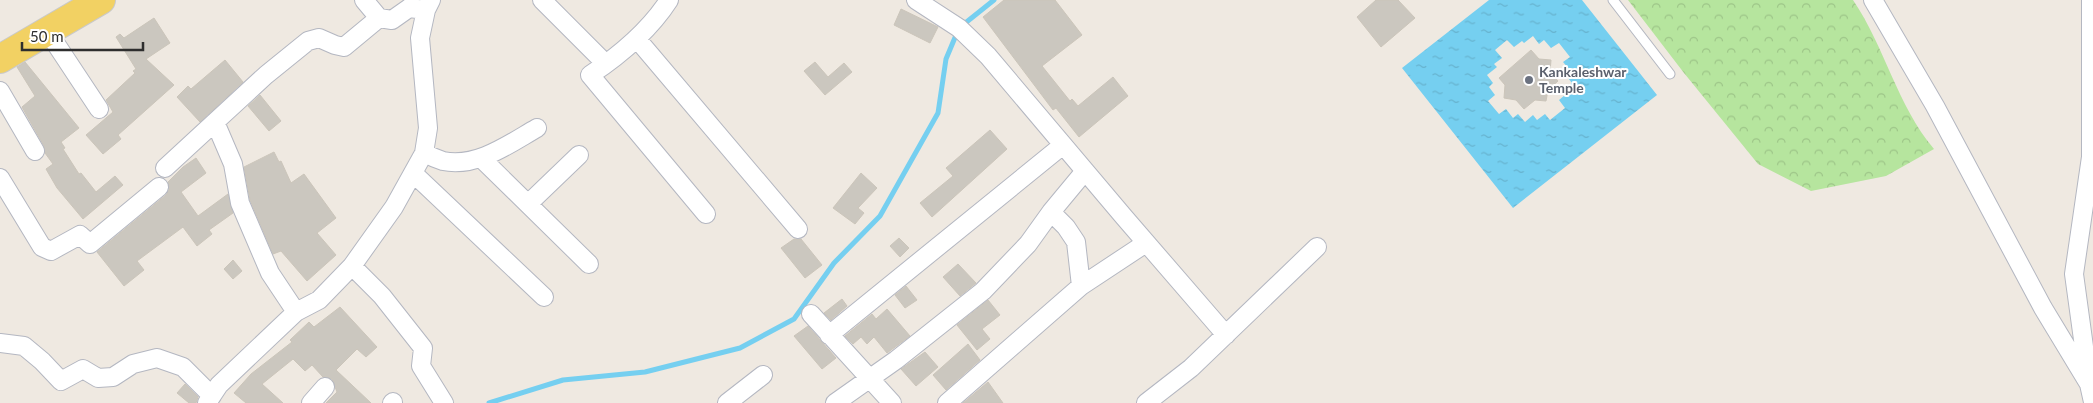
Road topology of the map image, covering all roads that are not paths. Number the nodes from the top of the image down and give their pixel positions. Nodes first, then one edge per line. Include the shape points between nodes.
1 (101, 0) edge
2 (364, 0) edge
3 (542, 0) edge
4 (669, 0) edge
5 (916, 0) edge
6 (1613, 0) edge
7 (1873, 0) edge
8 (2090, 0) edge
9 (429, 5) edge
10 (379, 18) junction
11 (48, 32) junction
12 (637, 39) junction
13 (0, 60) edge
14 (606, 64) junction
15 (1670, 74) dead end
16 (0, 91) edge
17 (98, 109) dead end
18 (215, 122) junction
19 (2092, 124) edge
20 (537, 128) dead end
21 (1063, 144) junction
22 (35, 151) dead end
23 (424, 153) junction
24 (579, 155) dead end
25 (481, 158) junction
26 (165, 168) dead end
27 (1085, 171) junction
28 (413, 173) junction
29 (0, 178) edge
30 (159, 187) dead end
31 (528, 204) junction
32 (1051, 212) junction
33 (706, 214) dead end
34 (798, 229) dead end
35 (1146, 243) junction
36 (1317, 247) dead end
37 (589, 264) dead end
38 (352, 266) junction
39 (1081, 286) junction
40 (544, 297) dead end
41 (296, 312) junction
42 (811, 314) dead end
43 (829, 335) junction
44 (1226, 335) junction
45 (0, 343) edge
46 (763, 375) dead end
47 (871, 378) junction
48 (2089, 384) junction
49 (325, 387) dead end
50 (209, 400) edge
51 (2093, 402) edge
52 (311, 403) edge
53 (444, 403) edge
54 (727, 403) edge
55 (835, 403) edge
56 (892, 403) edge
57 (947, 403) edge
58 (1146, 403) edge

1 - 11 main road
2 - 10 street
3 - 14 street
4 - 12 street
5 - 21 street via 959,28 988,56
6 - 15 lane
7 - 48 street via 1935,106 2042,308
8 - 19 street
9 - 10 street via 409,8 392,20
9 - 23 street via 420,38 428,128
10 - 18 street via 344,47 319,38 308,41
11 - 13 main road
11 - 17 street
12 - 14 street
12 - 34 street
14 - 33 street via 590,75
16 - 22 street
18 - 26 street
18 - 41 street via 233,164 240,203 270,274
19 - 48 street via 2091,157 2074,274
20 - 25 street
21 - 27 street
21 - 43 street
23 - 25 street via 442,160 461,162
23 - 28 street
24 - 31 street
25 - 31 street
27 - 32 street
27 - 35 street
28 - 38 street via 394,207
28 - 40 street
29 - 30 street via 42,247 50,251 80,235 90,244
31 - 37 street
32 - 39 street via 1076,242
32 - 47 street via 1028,244 983,291
35 - 39 street
35 - 44 street
36 - 44 street
38 - 41 street via 319,300
38 - 53 street via 382,296 423,348 421,366
39 - 57 street
41 - 50 street via 219,386
42 - 43 street
43 - 47 street
44 - 58 street
45 - 50 street via 24,346 61,381 83,369 98,378 113,377 133,364 157,358 183,367
46 - 54 street
47 - 55 street
47 - 56 street
48 - 51 street
49 - 52 street

